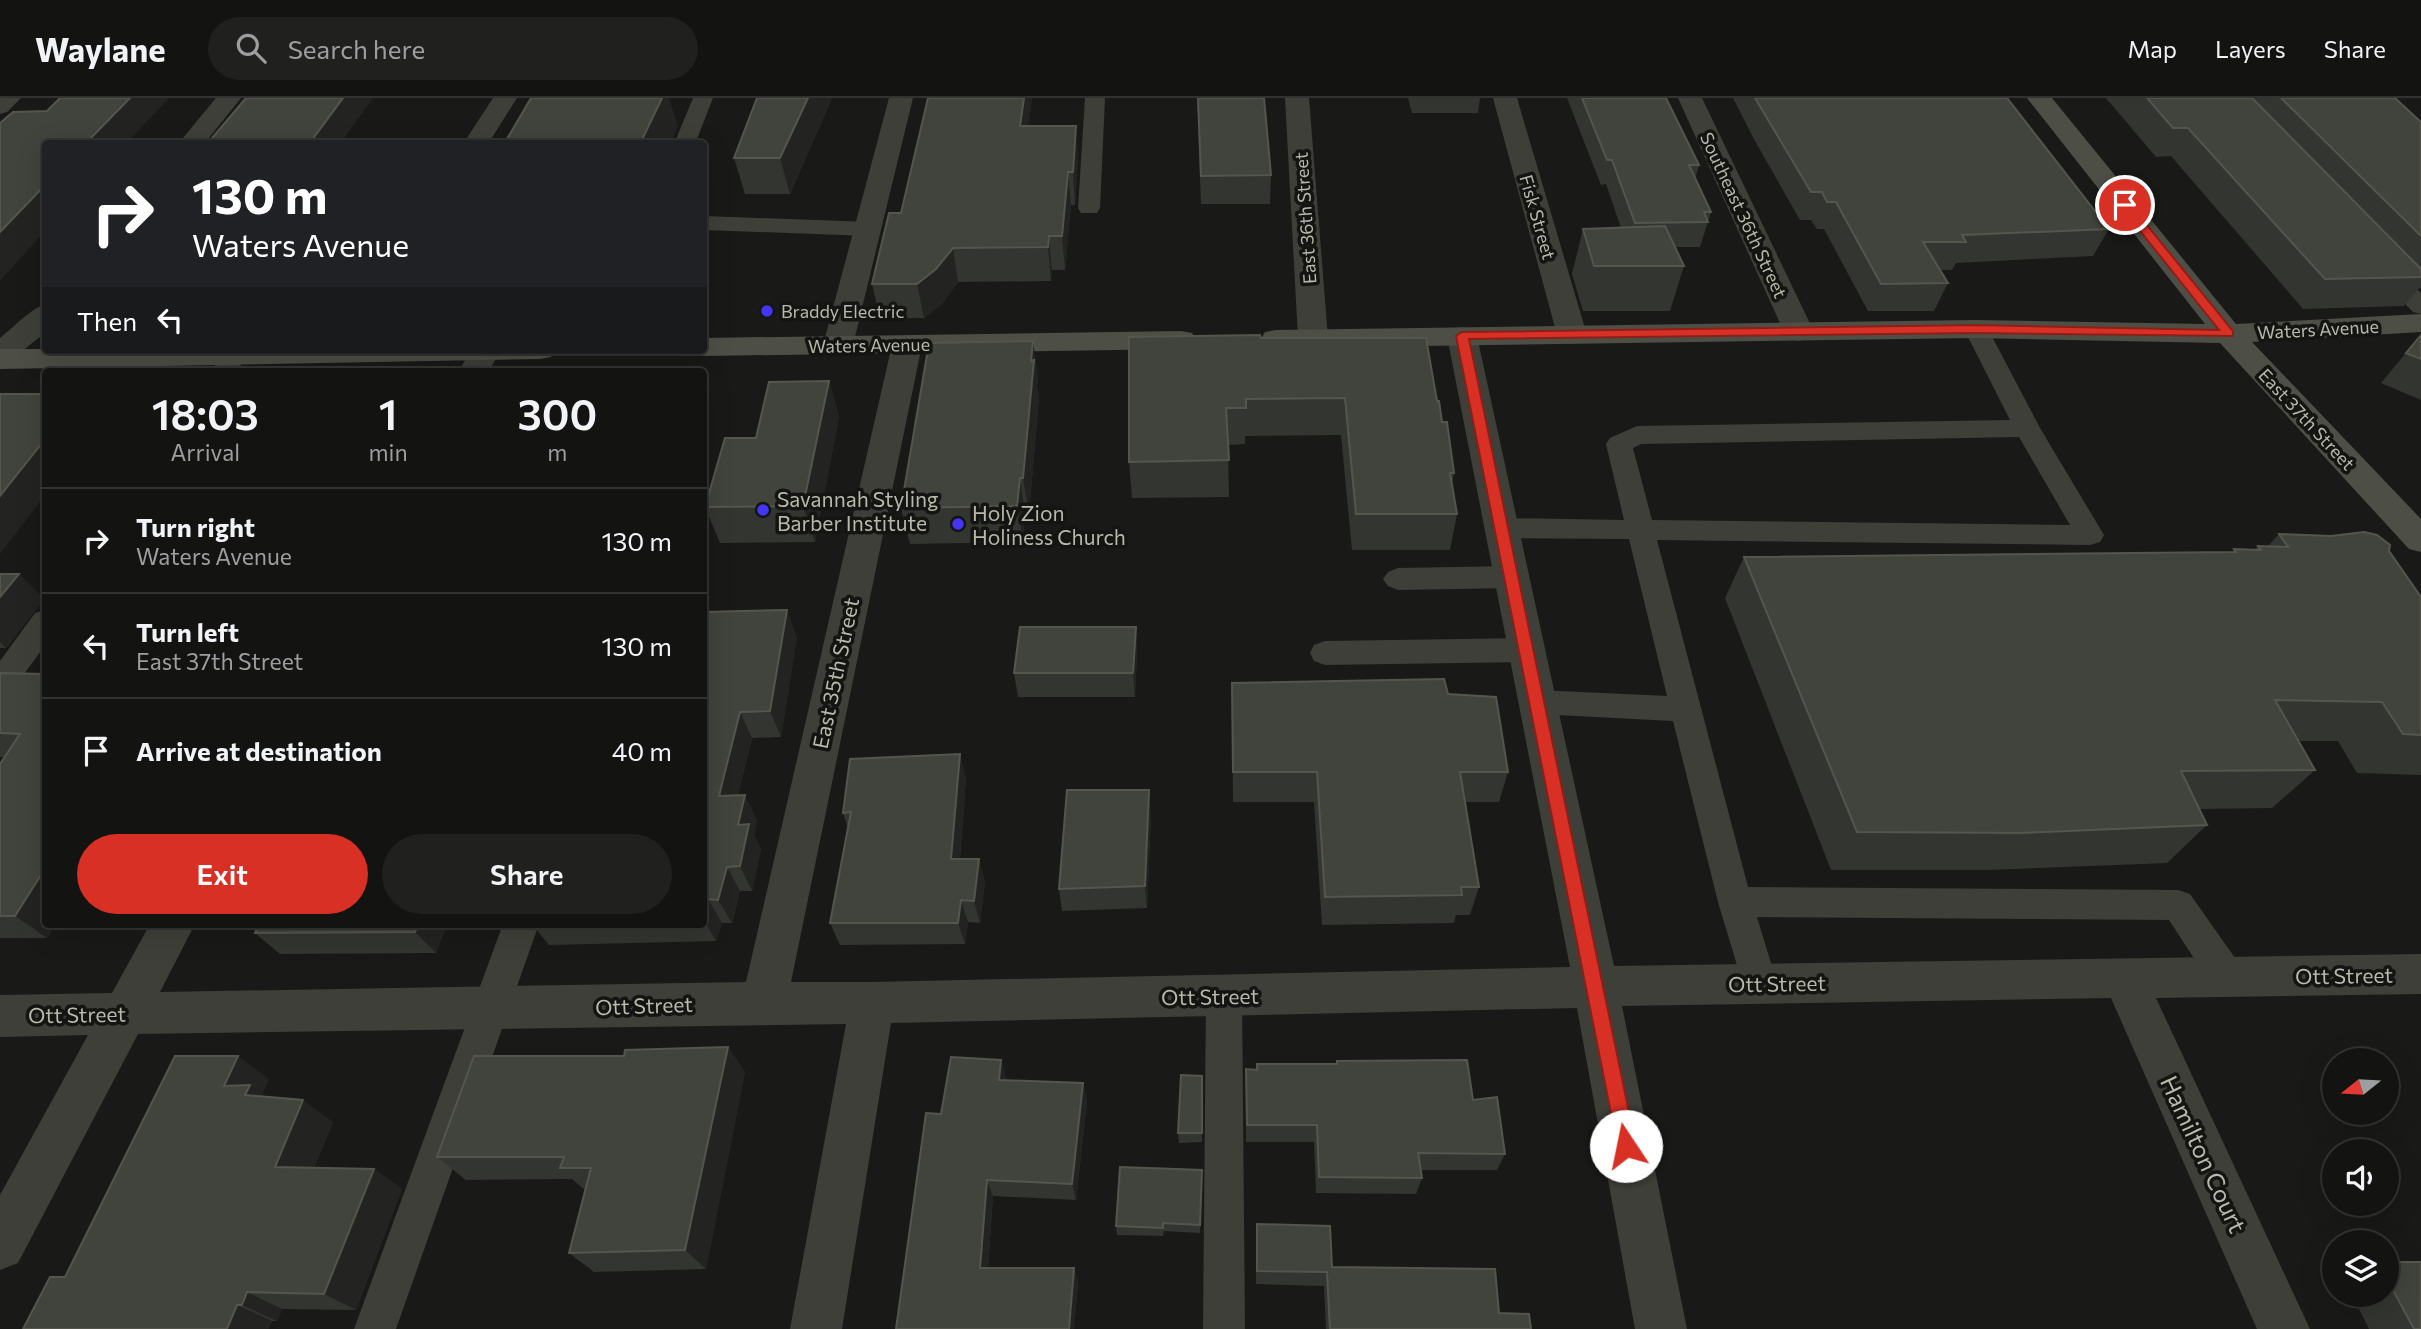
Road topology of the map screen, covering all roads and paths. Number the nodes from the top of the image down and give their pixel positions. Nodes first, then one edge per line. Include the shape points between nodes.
1 (11, 98) edge
2 (229, 98) edge
3 (505, 98) edge
4 (703, 98) edge
5 (901, 98) edge
6 (1095, 98) edge
7 (1297, 98) edge
8 (1505, 98) edge
9 (1690, 98) edge
10 (2039, 98) edge
11 (0, 108) edge
12 (193, 140) edge
13 (478, 140) edge
14 (686, 140) edge
15 (1089, 208) dead end
16 (707, 223) edge
17 (869, 229) junction
18 (2364, 247) edge
19 (2421, 307) edge
20 (42, 318) edge
21 (2421, 323) edge
22 (1976, 329) junction
23 (1799, 332) junction
24 (2228, 334) junction
25 (1572, 335) junction
26 (1462, 336) junction
27 (1313, 338) junction
28 (838, 345) junction
29 (907, 345) junction
30 (707, 347) edge
31 (0, 353) edge
32 (317, 354) edge
33 (0, 359) edge
34 (230, 362) edge
35 (2027, 428) junction
36 (1501, 528) junction
37 (1641, 530) junction
38 (2421, 540) edge
39 (1512, 577) junction
40 (1398, 579) dead end
41 (42, 626) edge
42 (1526, 650) junction
43 (1325, 653) dead end
44 (0, 684) edge
45 (1537, 702) junction
46 (1686, 709) junction
47 (1735, 902) junction
48 (171, 928) edge
49 (520, 928) edge
50 (2421, 974) edge
51 (2227, 977) junction
52 (2125, 979) junction
53 (1759, 983) junction
54 (1596, 988) junction
55 (1224, 995) junction
56 (764, 1002) junction
57 (872, 1003) junction
58 (492, 1009) junction
59 (125, 1013) junction
60 (0, 1016) edge
61 (0, 1245) edge
62 (375, 1329) edge
63 (816, 1329) edge
64 (1224, 1329) edge
65 (1661, 1329) edge
66 (2284, 1329) edge

1 - 11 lane
2 - 12 street
3 - 13 street
4 - 14 lane
5 - 17 street
6 - 15 lane
7 - 27 street, East 36th Street
8 - 25 street, Fisk Street
9 - 23 street, Southeast 36th Street
10 - 24 main road, East 37th Street
16 - 17 lane
17 - 28 street
18 - 19 lane
20 - 31 street
21 - 24 main road, Waters Avenue
22 - 23 main road, Waters Avenue
22 - 24 main road, Waters Avenue
22 - 35 lane
23 - 25 main road, Waters Avenue
24 - 38 main road, East 37th Street
25 - 26 main road, Waters Avenue
26 - 27 main road, Waters Avenue
26 - 36 street
27 - 29 main road, Waters Avenue
28 - 29 main road, Waters Avenue
28 - 30 main road, Waters Avenue
29 - 56 street, East 35th Street
32 - 34 main road
33 - 34 main road
35 - 37 lane via 1637,435 1619,444
35 - 37 lane via 2090,535
36 - 37 lane
36 - 39 street
37 - 46 lane
39 - 40 lane
39 - 42 street
41 - 44 lane
42 - 43 lane
42 - 45 street
45 - 46 lane
45 - 54 street
46 - 47 lane
47 - 51 lane via 2178,905
47 - 53 lane
48 - 59 street
49 - 58 lane
50 - 51 street, Ott Street
51 - 52 street, Ott Street
52 - 53 street, Ott Street
52 - 66 street, Hamilton Court
53 - 54 street, Ott Street
54 - 55 street, Ott Street
54 - 65 street
55 - 57 street, Ott Street
55 - 64 lane
56 - 57 street, Ott Street
56 - 58 street, Ott Street
57 - 63 street
58 - 59 street, Ott Street
58 - 62 lane
59 - 60 street, Ott Street
59 - 61 street

